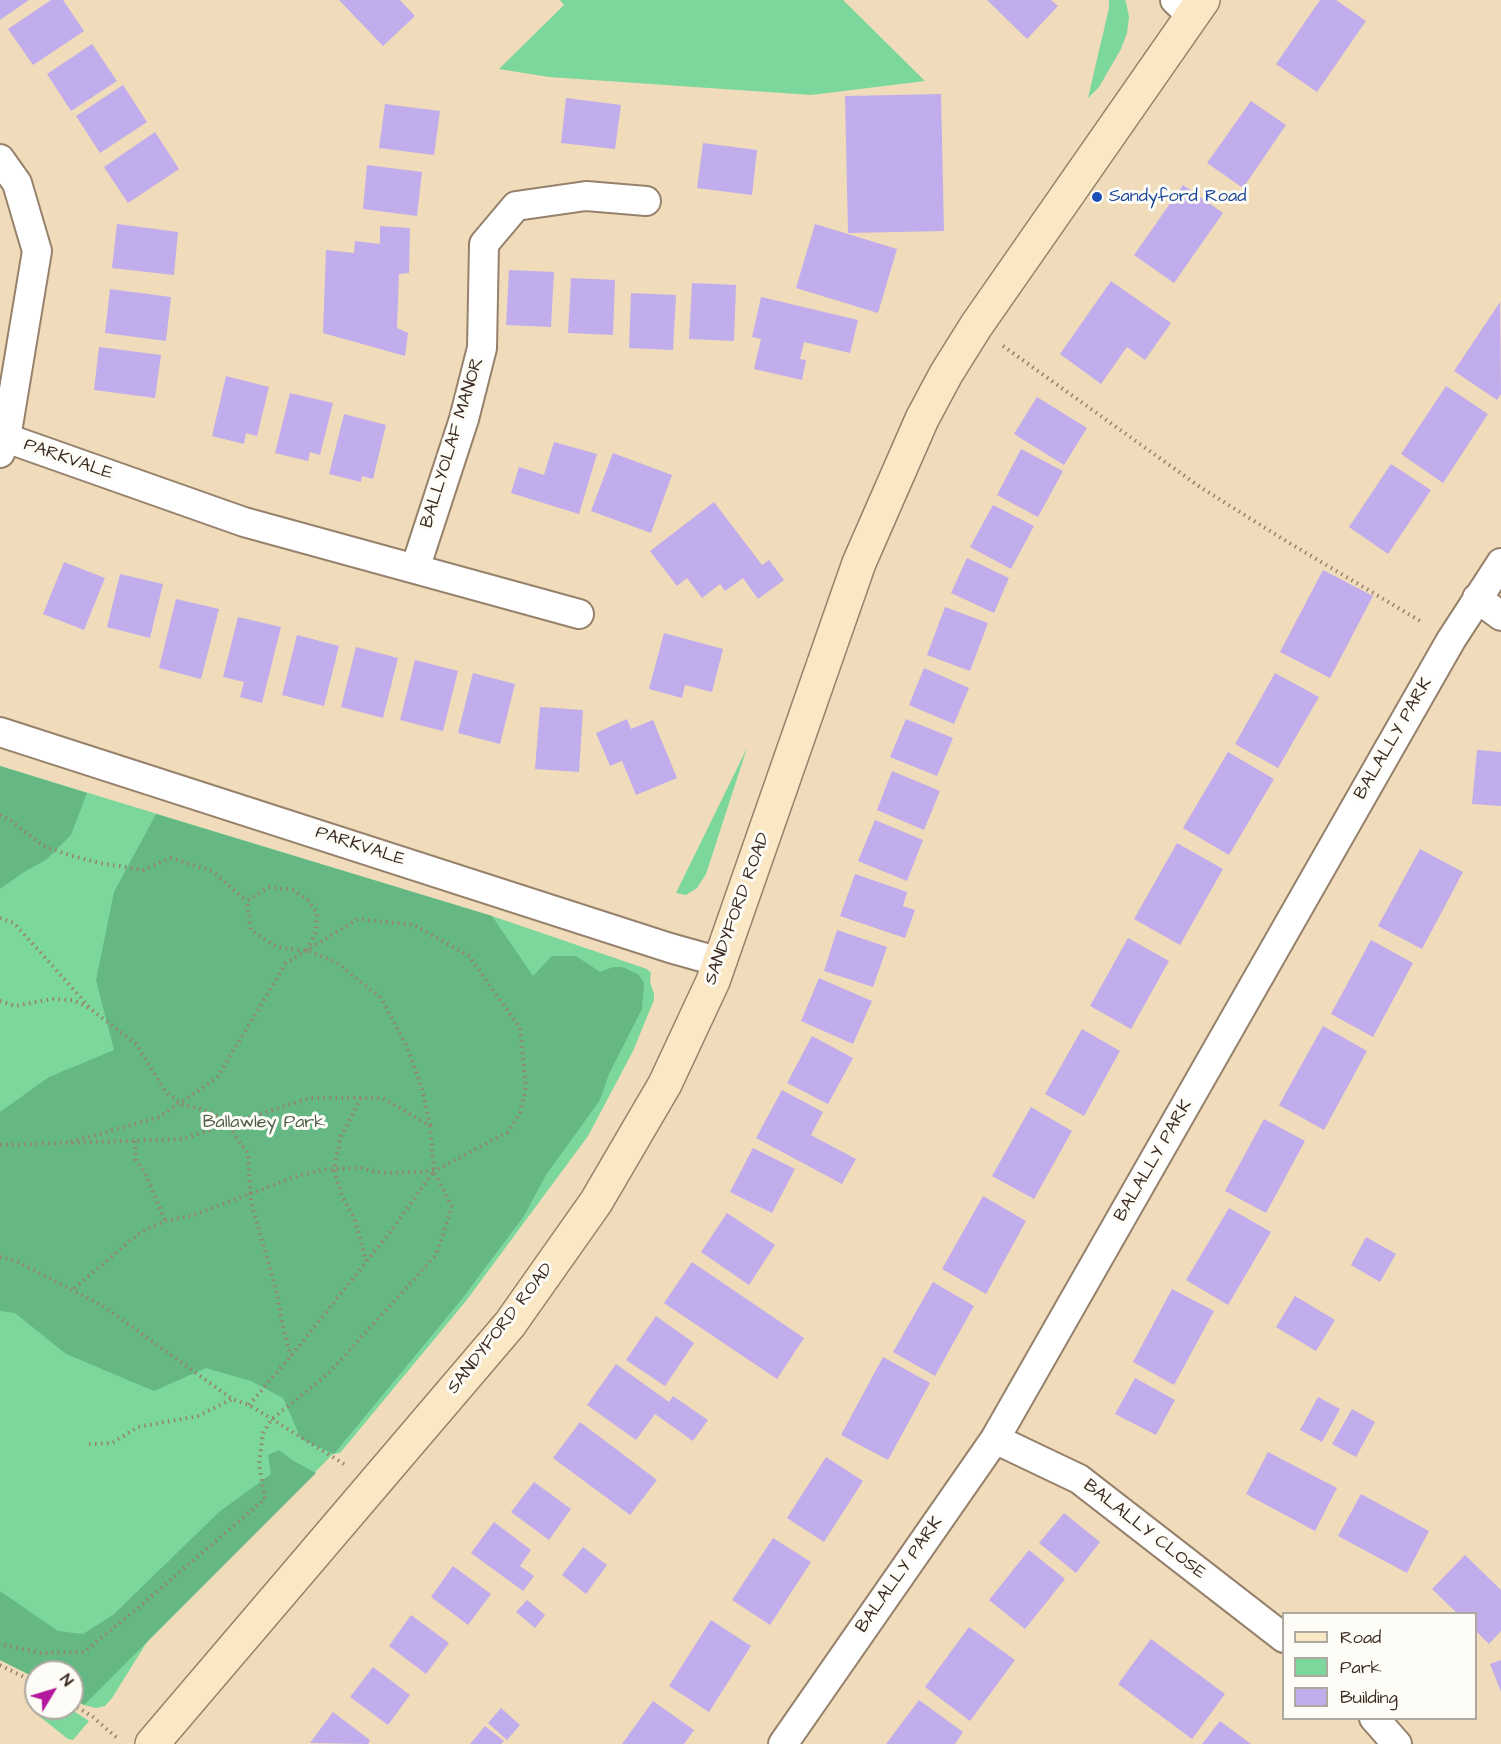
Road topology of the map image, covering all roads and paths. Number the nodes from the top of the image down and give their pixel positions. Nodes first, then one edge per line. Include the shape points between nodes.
1 (1190, 5) edge
2 (0, 159) edge
3 (646, 201) dead end
4 (976, 326) junction
5 (3, 446) edge
6 (1501, 563) edge
7 (415, 569) junction
8 (1477, 598) junction
9 (579, 614) dead end
10 (1501, 616) edge
11 (1451, 640) junction
12 (0, 732) edge
13 (0, 815) edge
14 (247, 901) junction
15 (0, 918) edge
16 (307, 951) junction
17 (720, 962) junction
18 (0, 1001) edge
19 (92, 1010) junction
20 (361, 1098) junction
21 (181, 1104) junction
22 (228, 1126) junction
23 (430, 1126) junction
24 (135, 1141) junction
25 (64, 1143) junction
26 (0, 1145) edge
27 (334, 1169) junction
28 (434, 1171) junction
29 (250, 1193) junction
30 (165, 1221) junction
31 (0, 1257) edge
32 (366, 1262) junction
33 (72, 1290) junction
34 (291, 1356) junction
35 (232, 1399) junction
36 (249, 1405) junction
37 (272, 1419) junction
38 (995, 1439) junction
39 (89, 1444) dead end
40 (375, 1484) junction
41 (1282, 1636) edge
42 (0, 1644) edge
43 (0, 1665) edge
44 (24, 1677) edge
45 (84, 1711) edge
46 (1375, 1720) edge
47 (125, 1744) edge
48 (152, 1744) edge
49 (783, 1744) edge
50 (1397, 1744) edge

1 - 4 main road, SANDYFORD ROAD
2 - 5 street, PARKVALE via 17,183 37,250
3 - 7 street, BALLYOLAF MANOR via 586,196 516,206 484,244 482,348 464,419
4 - 11 path via 1200,487
4 - 17 main road, SANDYFORD ROAD via 922,419 859,563
5 - 7 street, PARKVALE via 244,522
6 - 8 street, BALALLY PARK
7 - 9 street, PARKVALE
8 - 10 street
8 - 11 street, BALALLY PARK
11 - 38 street, BALALLY PARK
12 - 17 street, PARKVALE
13 - 14 path via 43,846 69,855 143,870 171,858 212,871
14 - 16 path via 250,930 277,947
14 - 16 path via 269,887 293,890 308,901 317,913 316,933
15 - 19 path via 14,923
16 - 21 path via 286,963 218,1078
16 - 23 path via 336,962 381,998 406,1045 421,1085
16 - 28 path via 358,919 414,925 470,956 520,1028 526,1088 520,1113 508,1132
17 - 40 main road, SANDYFORD ROAD via 665,1084 596,1202 510,1323
18 - 19 path via 15,1006 52,999 73,1000
19 - 21 path via 136,1044 165,1091
20 - 22 path via 310,1098
20 - 23 path via 383,1098
20 - 27 path via 341,1136
21 - 22 path via 205,1110 224,1119
21 - 25 path via 159,1117
22 - 24 path via 182,1139
22 - 29 path via 248,1154
23 - 28 path
24 - 25 path
24 - 30 path via 136,1160
25 - 26 path
27 - 28 path
27 - 29 path via 300,1175
27 - 32 path via 342,1197 354,1217
28 - 32 path
28 - 37 path via 452,1207 436,1255 328,1374
29 - 30 path via 191,1216
29 - 34 path
30 - 33 path via 141,1232
31 - 33 path via 16,1260
32 - 34 path
33 - 35 path via 103,1306
34 - 36 path
35 - 36 path
35 - 39 path via 198,1416 138,1427 112,1443
36 - 37 path
37 - 40 path
37 - 42 path via 263,1433 258,1464 265,1499 139,1607 84,1652 41,1653
38 - 41 street, BALALLY CLOSE via 1078,1479
38 - 49 street, BALALLY PARK
40 - 48 main road, SANDYFORD ROAD
43 - 44 path
45 - 47 path
46 - 50 street

